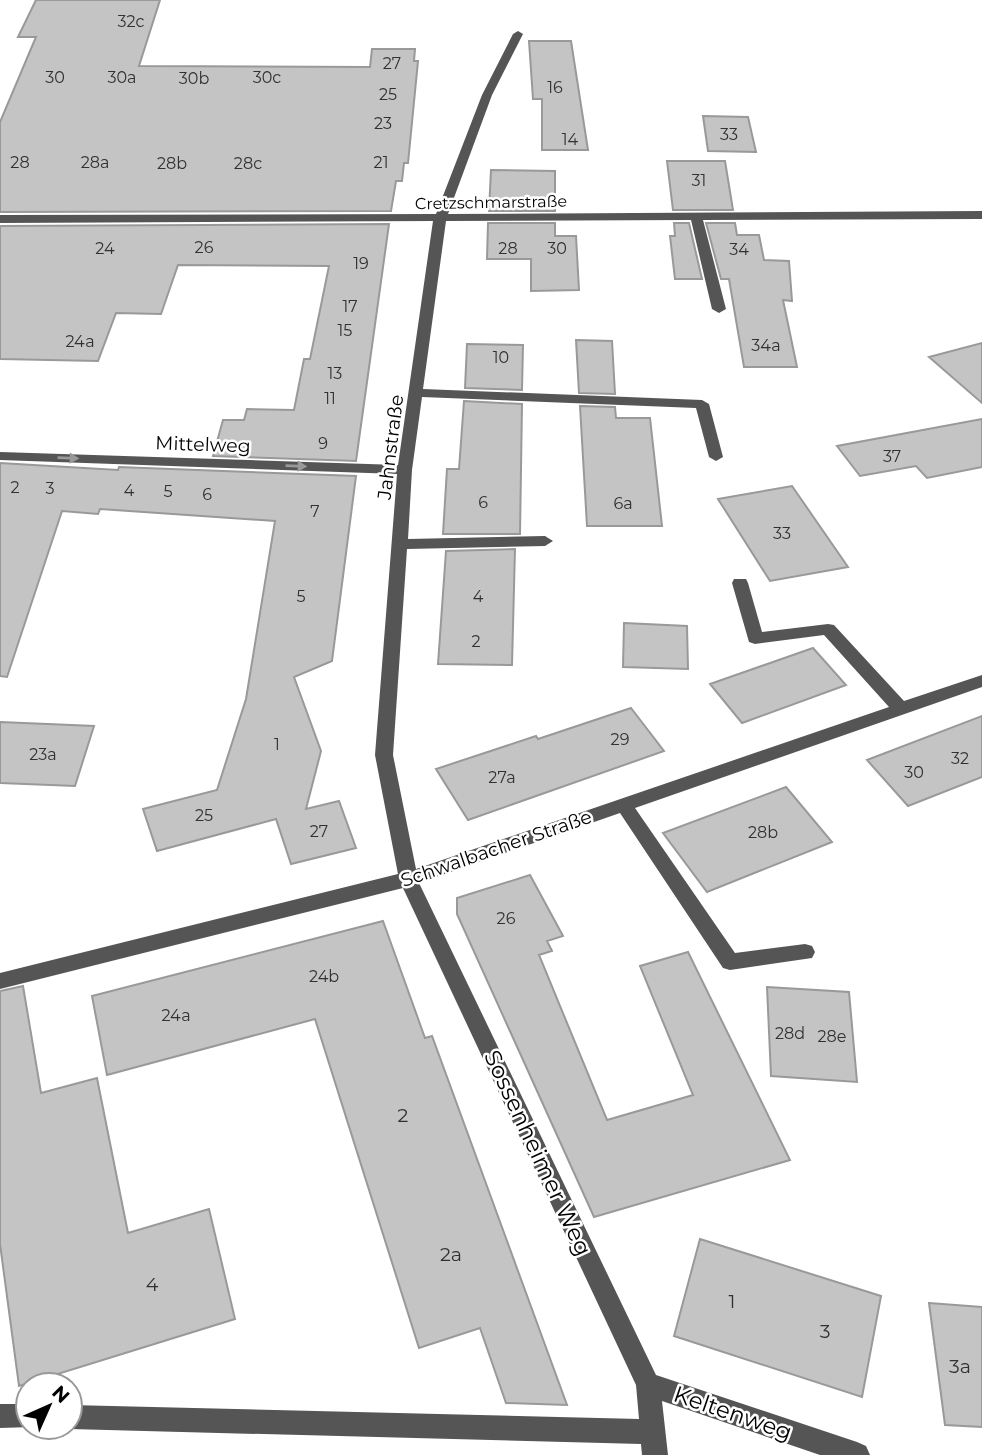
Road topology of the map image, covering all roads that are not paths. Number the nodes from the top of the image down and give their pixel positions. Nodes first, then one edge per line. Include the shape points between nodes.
1 (518, 34) dead end
2 (696, 215) junction
3 (982, 215) edge
4 (440, 218) junction
5 (0, 219) edge
6 (719, 309) dead end
7 (416, 393) junction
8 (0, 456) edge
9 (716, 457) dead end
10 (405, 470) junction
11 (545, 541) dead end
12 (400, 544) junction
13 (740, 583) dead end
14 (982, 681) edge
15 (901, 709) junction
16 (624, 805) junction
17 (408, 879) junction
18 (805, 952) dead end
19 (0, 981) edge
20 (648, 1384) junction
21 (84, 1418) edge
22 (653, 1443) edge
23 (857, 1455) edge

1 - 4 street, Jahnstraße via 487,95
2 - 3 street, Cretzschmarstraße
2 - 4 street, Cretzschmarstraße
2 - 6 street
4 - 5 street, Cretzschmarstraße
4 - 7 street, Jahnstraße
7 - 9 street via 702,404
7 - 10 street, Jahnstraße
8 -> 10 street, Mittelweg
10 - 12 street, Jahnstraße
11 - 12 street
12 - 17 street, Jahnstraße via 384,755
13 - 15 street via 755,638 828,629
14 - 15 street, Schwalbacher Straße
15 - 16 street, Schwalbacher Straße
16 - 17 street, Schwalbacher Straße
16 - 18 street via 730,962
17 - 19 street, Schwalbacher Straße
17 - 20 street, Sossenheimer Weg
20 - 22 street, Sossenheimer Weg
20 - 23 street, Keltenweg
21 - 22 street, Sossenheimer Weg

